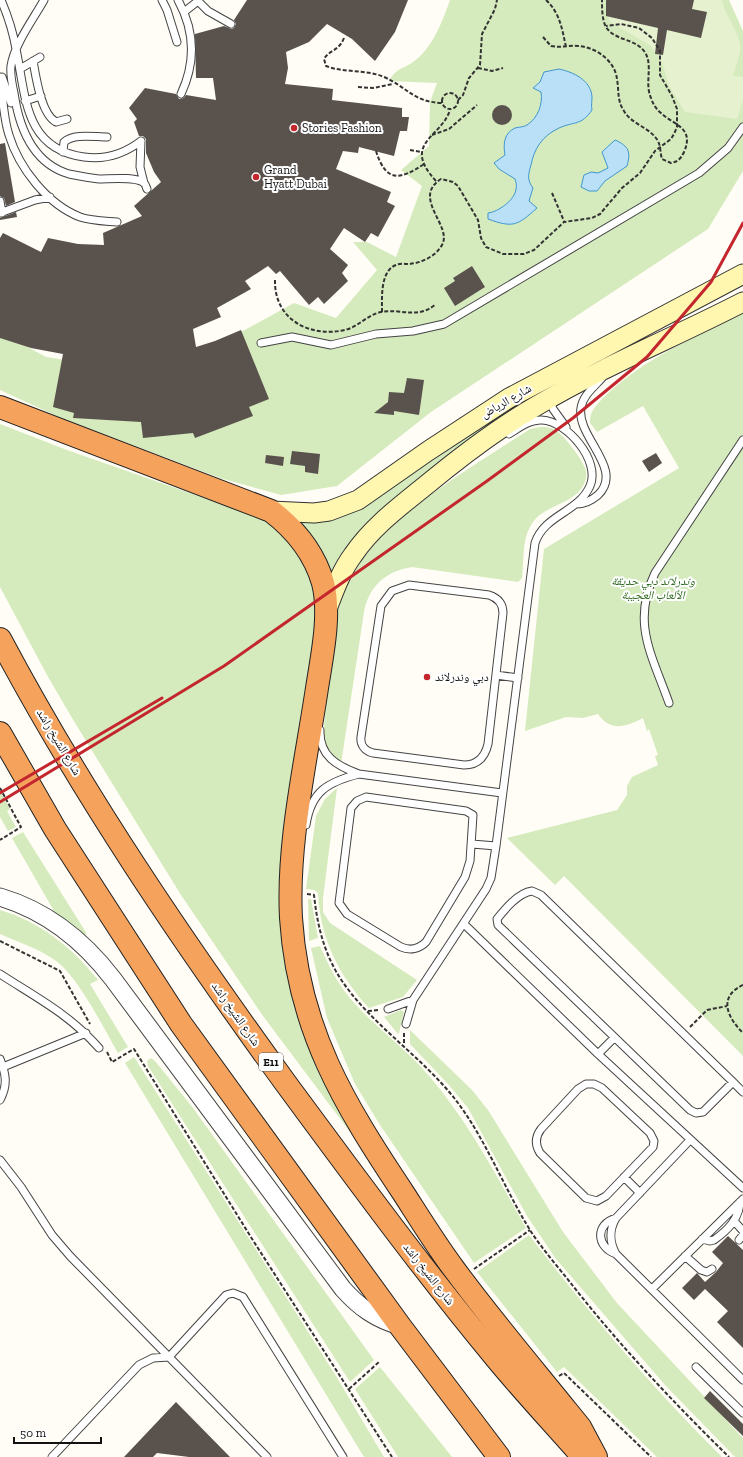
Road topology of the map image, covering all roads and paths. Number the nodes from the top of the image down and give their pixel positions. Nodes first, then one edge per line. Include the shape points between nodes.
1 (1, 0) edge
2 (44, 0) edge
3 (162, 0) edge
4 (178, 0) edge
5 (497, 0) edge
6 (546, 0) edge
7 (602, 0) edge
8 (197, 1) edge
9 (184, 12) junction
10 (231, 24) dead end
11 (606, 26) junction
12 (543, 37) dead end
13 (344, 38) dead end
14 (177, 42) dead end
15 (566, 47) junction
16 (16, 50) junction
17 (40, 57) dead end
18 (32, 61) junction
19 (478, 68) junction
20 (504, 68) dead end
21 (20, 69) junction
22 (0, 74) edge
23 (0, 83) edge
24 (395, 83) junction
25 (358, 87) dead end
26 (181, 94) dead end
27 (41, 96) junction
28 (458, 100) junction
29 (25, 101) junction
30 (442, 103) junction
31 (478, 105) dead end
32 (450, 110) junction
33 (17, 113) junction
34 (67, 119) dead end
35 (677, 123) junction
36 (743, 127) edge
37 (430, 136) junction
38 (107, 137) dead end
39 (660, 146) junction
40 (410, 150) dead end
41 (376, 151) dead end
42 (63, 152) junction
43 (422, 152) junction
44 (424, 164) junction
45 (436, 182) junction
46 (552, 193) dead end
47 (50, 197) junction
48 (0, 201) edge
49 (1, 213) edge
50 (117, 222) dead end
51 (564, 222) junction
52 (743, 274) edge
53 (275, 280) dead end
54 (743, 302) edge
55 (436, 304) dead end
56 (382, 312) junction
57 (261, 342) dead end
58 (595, 353) junction
59 (617, 364) junction
60 (550, 398) junction
61 (0, 407) edge
62 (569, 431) junction
63 (496, 439) junction
64 (743, 440) edge
65 (576, 504) junction
66 (271, 511) junction
67 (327, 609) junction
68 (0, 639) edge
69 (319, 671) junction
70 (496, 675) junction
71 (518, 678) junction
72 (669, 703) dead end
73 (322, 707) dead end
74 (320, 724) dead end
75 (0, 733) edge
76 (359, 774) junction
77 (0, 788) edge
78 (502, 793) junction
79 (305, 831) dead end
80 (0, 840) edge
81 (472, 844) junction
82 (496, 846) junction
83 (301, 849) dead end
84 (291, 870) junction
85 (303, 894) dead end
86 (0, 897) edge
87 (464, 924) junction
88 (0, 941) edge
89 (0, 974) edge
90 (743, 985) edge
91 (413, 1000) junction
92 (727, 1006) junction
93 (388, 1009) dead end
94 (406, 1024) joint
95 (94, 1029) dead end
96 (86, 1033) junction
97 (683, 1033) junction
98 (743, 1033) edge
99 (614, 1038) junction
100 (404, 1046) junction
101 (102, 1048) joint
102 (598, 1054) junction
103 (0, 1059) edge
104 (3, 1067) junction
105 (733, 1082) junction
106 (743, 1092) edge
107 (0, 1100) edge
108 (690, 1140) junction
109 (0, 1160) edge
110 (624, 1178) junction
111 (743, 1188) edge
112 (640, 1193) junction
113 (742, 1200) edge
114 (734, 1221) junction
115 (530, 1230) junction
116 (743, 1231) edge
117 (702, 1239) junction
118 (685, 1256) junction
119 (712, 1269) dead end
120 (473, 1270) dead end
121 (652, 1289) junction
122 (400, 1326) junction
123 (169, 1357) junction
124 (380, 1361) dead end
125 (696, 1367) dead end
126 (558, 1377) dead end
127 (743, 1380) edge
128 (349, 1389) junction
129 (743, 1414) edge
130 (52, 1457) edge
131 (267, 1457) edge
132 (343, 1457) edge
133 (392, 1457) edge
134 (499, 1457) edge
135 (583, 1457) edge
136 (596, 1457) edge
137 (651, 1457) edge
138 (729, 1457) edge

1 - 16 lane
2 - 16 lane
3 - 14 lane
4 - 9 lane
5 - 19 path via 496,9 482,34 482,57
6 - 15 path via 560,19
7 - 11 path
8 - 9 lane
8 - 10 lane via 218,18
9 - 26 lane via 192,48 191,66
11 - 35 path via 618,37 638,44 645,52 649,62 650,97 661,113
11 - 35 path via 620,24 639,28 652,38 660,51 660,75 677,109
12 - 15 path via 551,46
13 - 24 path via 337,49 325,56 326,66 374,74
15 - 39 path via 585,46 604,56 613,67 617,78 623,110 634,122 653,134
16 - 21 lane
16 - 33 lane via 11,66
17 - 18 lane
18 - 21 lane
18 - 27 lane
19 - 20 path via 492,71
19 - 28 path via 469,78 463,95
21 - 29 lane
22 - 33 lane via 13,109
23 - 47 lane via 8,134 15,152 35,183
24 - 25 path via 373,88
24 - 30 path via 414,97
27 - 29 lane
27 - 34 lane via 51,119 62,122
28 - 30 path via 454,94 446,94
28 - 32 path via 456,107
29 - 42 lane via 35,127 44,138
30 - 32 path via 443,107
31 - 37 path via 449,129
32 - 37 path
33 - 42 lane via 30,145 40,157 53,166 83,177 126,179 146,186 140,167 141,141 119,154 105,157 90,158
35 - 39 path via 671,139
35 - 39 path via 685,135 686,148 683,156 676,162 666,162 662,159
36 - 57 lane via 728,148 699,173 444,324 419,330 376,334 331,345 292,337
37 - 43 path
38 - 42 lane via 67,139
39 - 51 path via 650,156 640,173 622,188 600,214 592,218
40 - 43 path
41 - 44 path via 382,167 397,176 404,176
43 - 44 path
44 - 45 path
45 - 51 path via 446,179 458,186 478,220 482,243 503,254 524,254 534,250
45 - 56 path via 432,190 431,206 443,229 443,244 424,261 396,265 392,268 384,280
46 - 51 path
47 - 49 lane via 34,200
47 - 50 lane via 80,216 98,221
48 - 49 lane
52 - 58 main road, شارع الرياض
53 - 56 path via 276,295 282,309 294,322 310,329 328,332 346,330
54 - 59 main road, شارع الرياض
55 - 56 path via 426,312 420,313
58 - 60 main road via 557,382 552,388
58 - 66 main road, شارع الرياض via 491,409 358,500 329,511 314,513
59 - 60 main road, شارع الرياض
59 - 65 lane via 584,397 581,406 582,425 603,461 606,477 605,485 594,498 584,504
60 - 62 lane via 553,409
60 - 63 main road, شارع الرياض via 522,415
61 - 66 highway
62 - 63 lane via 556,423 541,420 526,424
62 - 65 lane via 588,458 593,476 590,486
63 - 67 main road, شارع الرياض via 443,471 391,514 364,541 342,572
64 - 72 lane via 654,573 648,588 643,621
65 - 71 lane via 547,523 541,529 535,544
66 - 67 highway via 289,525 304,542 323,584
67 - 69 highway
68 - 135 highway, شارع الشيخ راشد / E11 via 47,722 129,856 252,1037 403,1241 496,1359
69 - 73 lane via 323,692
69 - 84 highway
70 - 70 lane via 503,609 497,598 415,585 397,588 388,596 380,612 361,737 363,748 373,753 464,765 478,762 487,749
70 - 71 lane
71 - 78 lane
74 - 76 lane via 320,742 325,753 336,764
75 - 122 highway via 63,842 181,1024
76 - 78 lane
76 - 79 lane via 336,780 321,790 309,810
77 - 80 path via 21,827
78 - 82 lane
81 - 81 lane via 474,819 469,811 361,798 351,808 339,899 341,908 401,947 419,948 426,942 461,885 468,869
81 - 82 lane
82 - 87 lane via 489,884
83 - 84 lane
84 - 136 highway via 293,940 300,986 320,1050 335,1080 372,1146 454,1269 568,1411
85 - 100 path via 314,895 319,928 337,973 360,1003
86 - 122 street via 49,918 94,956 343,1289 368,1313
87 - 91 lane
87 - 102 lane
88 - 95 path via 60,971
89 - 96 lane via 61,1012
90 - 92 path via 730,995
91 - 93 lane
91 - 94 lane
92 - 97 path via 707,1010
92 - 98 path via 729,1017
94 - 100 path
96 - 101 lane
96 - 104 lane
97 - 99 lane via 541,895 532,891 523,894 498,918 498,925
97 - 105 lane
99 - 102 lane
99 - 105 lane via 693,1112 703,1112
100 - 115 path via 433,1073 470,1120
101 - 128 path via 112,1062 134,1049
102 - 108 lane
103 - 104 lane
104 - 107 lane via 6,1084
105 - 106 lane
108 - 111 lane
108 - 112 lane
109 - 123 lane via 70,1256
110 - 110 lane via 653,1147 654,1138 602,1088 586,1084 578,1089 538,1133 538,1150 590,1200 604,1198
110 - 112 lane
112 - 121 lane via 616,1218 606,1223 600,1239 605,1249 616,1254
113 - 114 lane via 740,1212
113 - 117 lane
114 - 116 lane
114 - 117 lane via 714,1240
115 - 120 path
115 - 138 path via 613,1334 672,1400
117 - 118 lane
118 - 119 lane via 703,1272
118 - 121 lane
121 - 127 lane
122 - 134 highway
123 - 130 lane via 153,1358 139,1365
123 - 131 lane
123 - 132 lane via 226,1295 240,1295
124 - 128 path
125 - 129 lane
126 - 137 path via 564,1373
128 - 133 path

